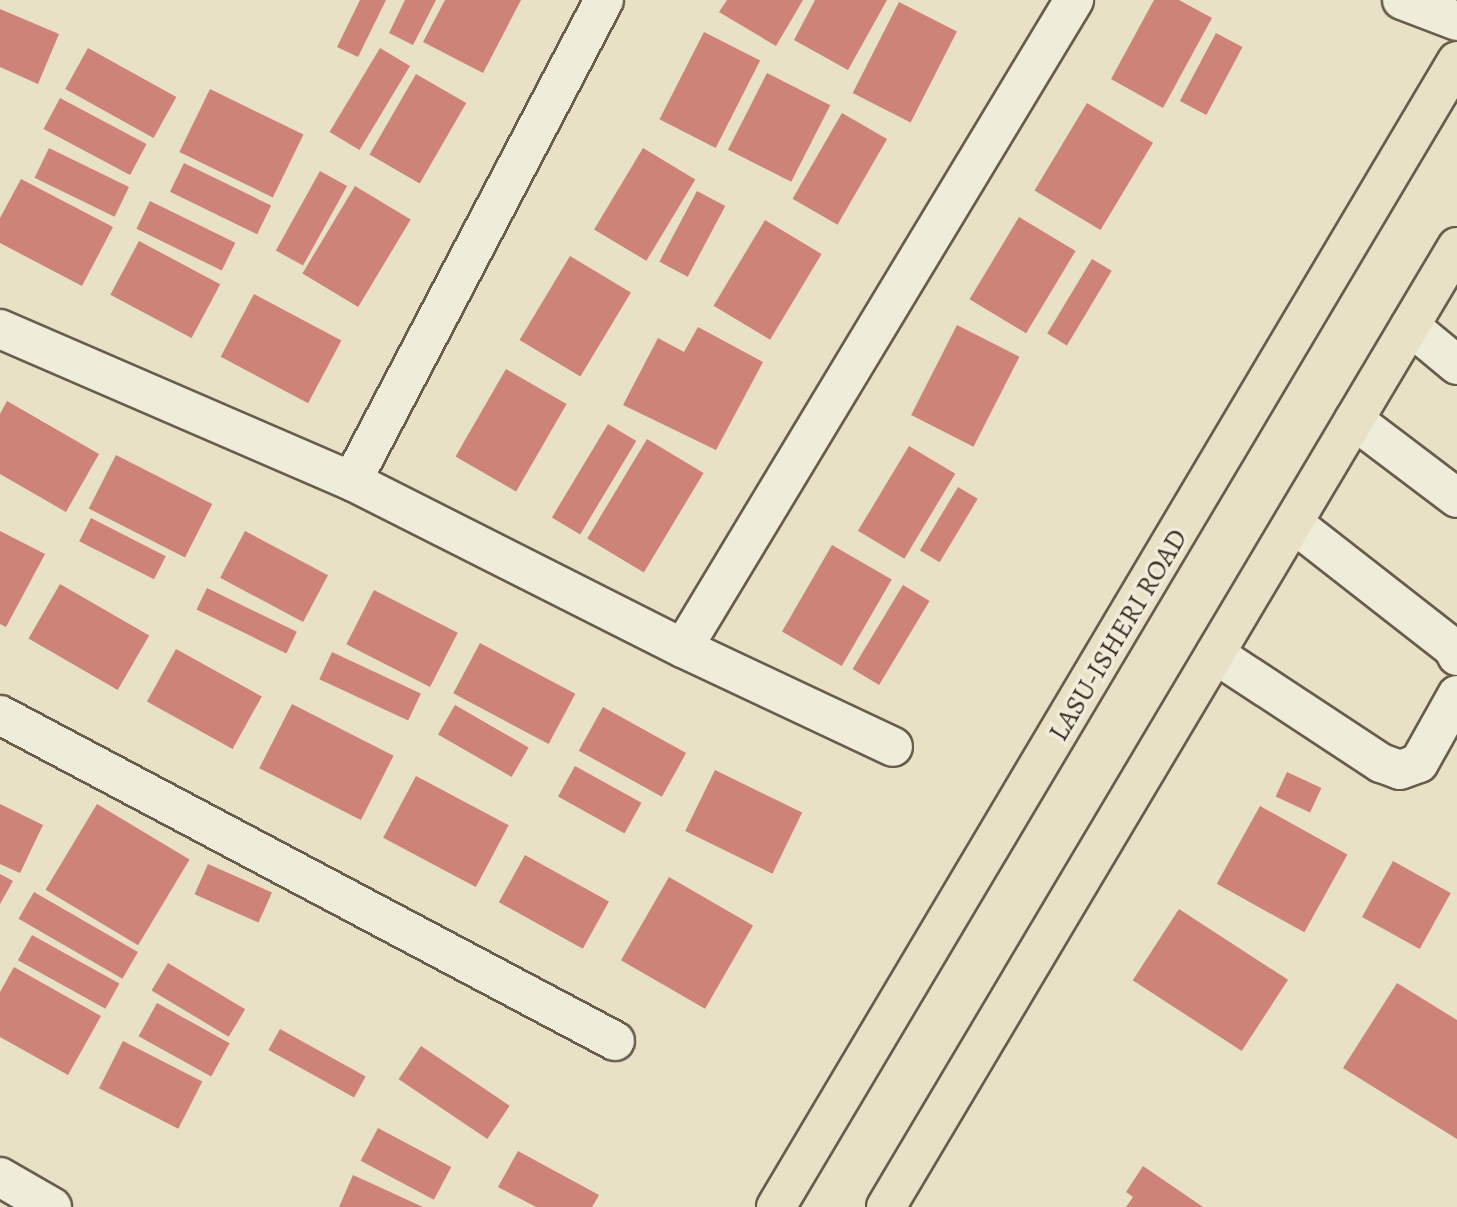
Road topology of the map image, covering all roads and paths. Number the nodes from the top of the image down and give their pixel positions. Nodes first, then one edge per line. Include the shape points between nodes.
1 (604, 0) edge
2 (1074, 0) edge
3 (1402, 0) edge
4 (1457, 21) edge
5 (1457, 61) edge
6 (1457, 247) edge
7 (1410, 326) junction
8 (0, 329) edge
9 (1457, 365) edge
10 (1354, 420) junction
11 (352, 481) junction
12 (1457, 498) edge
13 (1293, 523) junction
14 (683, 648) junction
15 (1215, 654) junction
16 (1457, 656) edge
17 (1457, 695) edge
18 (0, 715) edge
19 (893, 747) dead end
20 (615, 1041) dead end
21 (0, 1177) edge
22 (52, 1207) edge
23 (776, 1207) edge
24 (887, 1207) edge

1 - 11 street
2 - 14 street
3 - 4 street
5 - 23 main road, LASU-ISHERI ROAD
6 - 7 main road
7 - 9 street
7 - 10 main road
8 - 11 street
10 - 12 street
10 - 13 main road
11 - 14 street
13 - 15 main road
13 - 16 street via 1453,648
14 - 19 street
15 - 17 street via 1400,770 1419,763
15 - 24 main road
18 - 20 street
21 - 22 street

